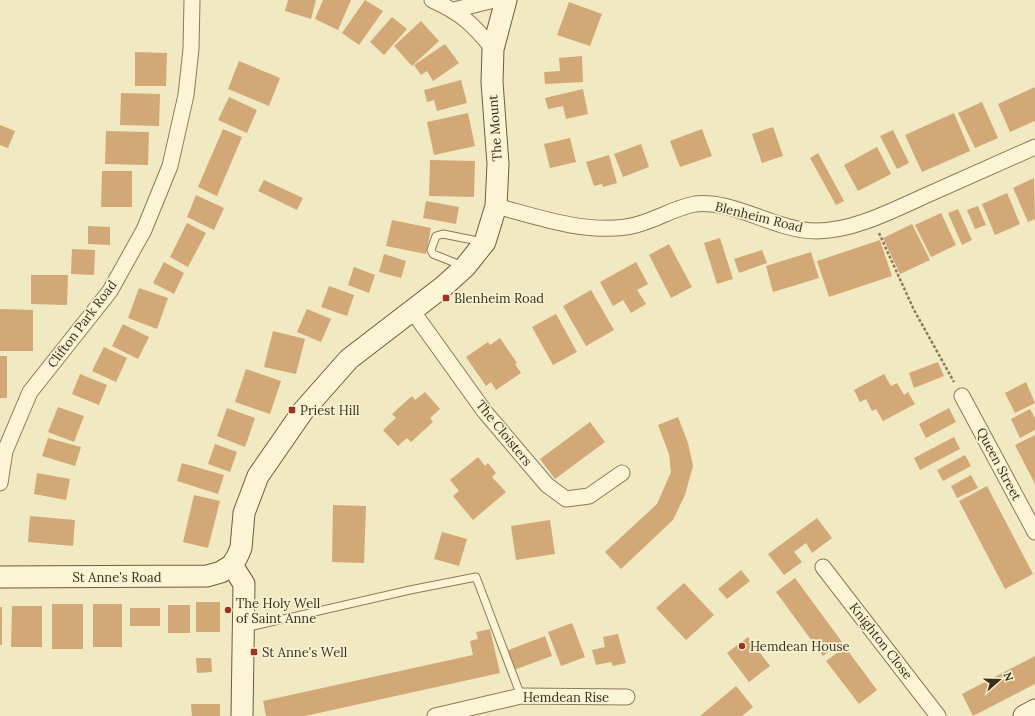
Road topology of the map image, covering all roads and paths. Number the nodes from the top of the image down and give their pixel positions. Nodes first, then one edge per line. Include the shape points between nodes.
1 (192, 0) edge
2 (432, 0) edge
3 (494, 0) edge
4 (506, 0) edge
5 (454, 10) junction
6 (493, 49) junction
7 (1035, 147) edge
8 (496, 206) junction
9 (872, 218) junction
10 (485, 242) junction
11 (465, 267) junction
12 (411, 309) junction
13 (962, 396) joint
14 (622, 473) dead end
15 (0, 483) edge
16 (1035, 532) edge
17 (232, 565) junction
18 (823, 567) dead end
19 (0, 577) edge
20 (243, 628) junction
21 (522, 696) junction
22 (627, 697) dead end
23 (1035, 710) edge
24 (242, 716) edge
25 (435, 716) edge
26 (938, 716) edge
27 (1024, 716) edge

1 - 15 street, Clifton Park Road via 192,49 186,95 170,166 144,230 110,291 30,392 5,451
2 - 5 street
3 - 5 street
4 - 6 street, The Mount
5 - 6 street via 476,27
6 - 8 street, The Mount via 492,82 498,164
7 - 9 street, Blenheim Road
8 - 9 street, Blenheim Road via 564,224 596,229 628,227 695,204 715,205 790,228 816,231 839,228
8 - 10 street
9 - 13 path via 914,310
10 - 11 street
10 - 11 lane via 443,234 436,236 431,250 433,254
11 - 12 street via 444,286
12 - 14 street, The Cloisters via 484,412 547,485 566,500 589,496
12 - 17 street via 349,359 303,411 258,476 244,513 241,548
13 - 16 street, Queen Street
17 - 19 street, St Anne's Road via 207,576
17 - 20 street via 244,584
18 - 26 street, Knighton Close
20 - 21 lane via 476,577
20 - 24 street
21 - 22 street, Hemdean Rise
21 - 25 street, Hemdean Rise
23 - 27 street

